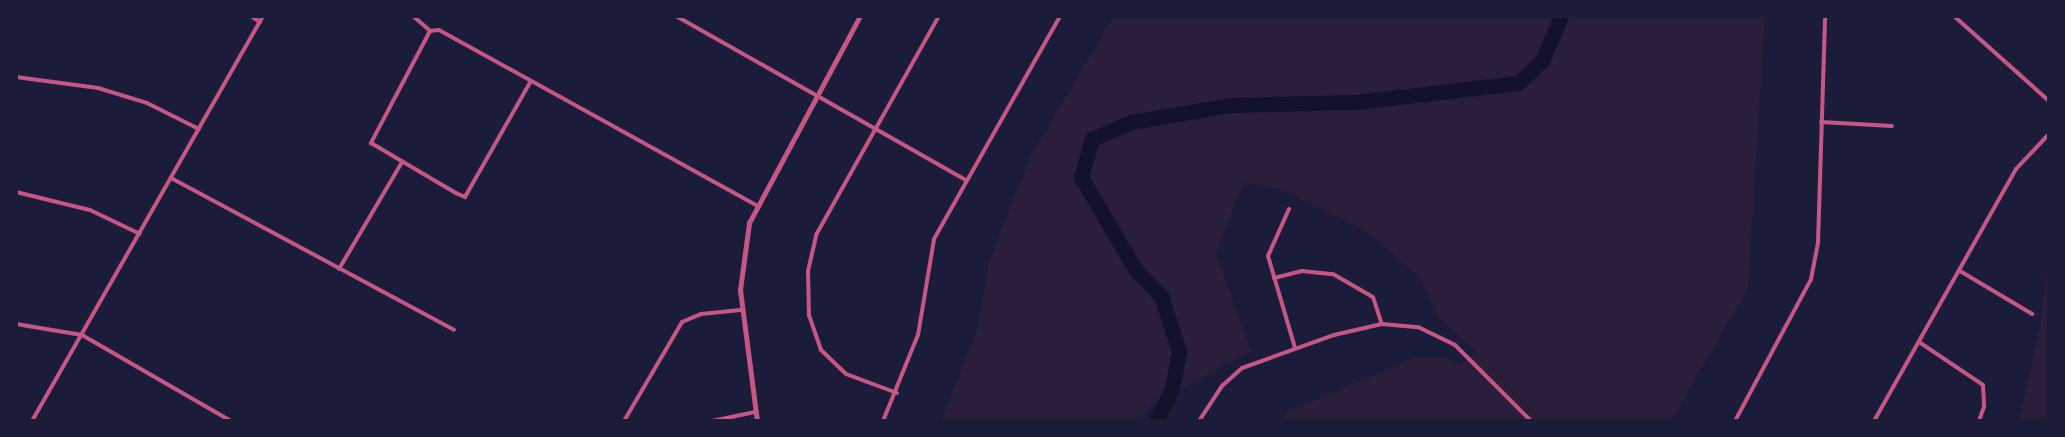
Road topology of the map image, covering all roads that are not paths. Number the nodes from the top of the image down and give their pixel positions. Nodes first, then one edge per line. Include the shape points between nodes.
1 (251, 16) edge
2 (263, 16) edge
3 (413, 16) edge
4 (676, 16) edge
5 (860, 16) edge
6 (939, 16) edge
7 (1060, 16) edge
8 (1825, 16) edge
9 (1954, 16) edge
10 (260, 22) junction
11 (430, 31) junction
12 (16, 77) edge
13 (531, 82) junction
14 (817, 95) junction
15 (2049, 101) edge
16 (1821, 122) junction
17 (1892, 126) dead end
18 (199, 129) junction
19 (876, 129) junction
20 (2049, 134) edge
21 (402, 162) junction
22 (171, 178) junction
23 (966, 180) junction
24 (16, 192) edge
25 (756, 205) junction
26 (1289, 209) dead end
27 (140, 234) junction
28 (339, 268) junction
29 (1960, 271) junction
30 (1274, 278) junction
31 (741, 310) junction
32 (2032, 314) dead end
33 (16, 324) edge
34 (1382, 324) junction
35 (454, 330) dead end
36 (82, 335) junction
37 (1919, 342) junction
38 (1294, 348) junction
39 (897, 393) junction
40 (755, 412) junction
41 (32, 421) edge
42 (231, 421) edge
43 (624, 421) edge
44 (712, 421) edge
45 (756, 421) edge
46 (883, 421) edge
47 (1199, 421) edge
48 (1531, 421) edge
49 (1735, 421) edge
50 (1874, 421) edge
51 (1979, 421) edge

1 - 10 street
2 - 10 street
3 - 11 street
4 - 14 street
5 - 14 street
6 - 19 street
7 - 23 street
8 - 16 street
9 - 15 street
10 - 18 street
11 - 13 street via 440,30
11 - 21 street via 371,143
12 - 18 street via 98,88 147,103
13 - 21 street via 465,197
13 - 25 street
14 - 19 street
14 - 25 street
16 - 17 street
16 - 49 street via 1818,243 1811,279
18 - 22 street
19 - 23 street
19 - 39 street via 816,236 807,298 814,333 830,362 846,374
20 - 29 street via 2016,169
21 - 28 street
22 - 27 street
22 - 28 street
23 - 39 street via 934,239 918,335
24 - 27 street via 90,210
25 - 31 street via 744,247
26 - 30 street via 1268,248
27 - 36 street
28 - 35 street
29 - 32 street
29 - 37 street
30 - 34 street via 1302,271 1333,274 1373,297
30 - 38 street
31 - 40 street
31 - 43 street via 701,314 682,322
33 - 36 street
34 - 38 street
34 - 48 street via 1418,327 1455,345
36 - 41 street
36 - 42 street
37 - 50 street
37 - 51 street via 1983,385 1984,407
38 - 47 street via 1242,368 1222,386
39 - 46 street
40 - 44 street
40 - 45 street

